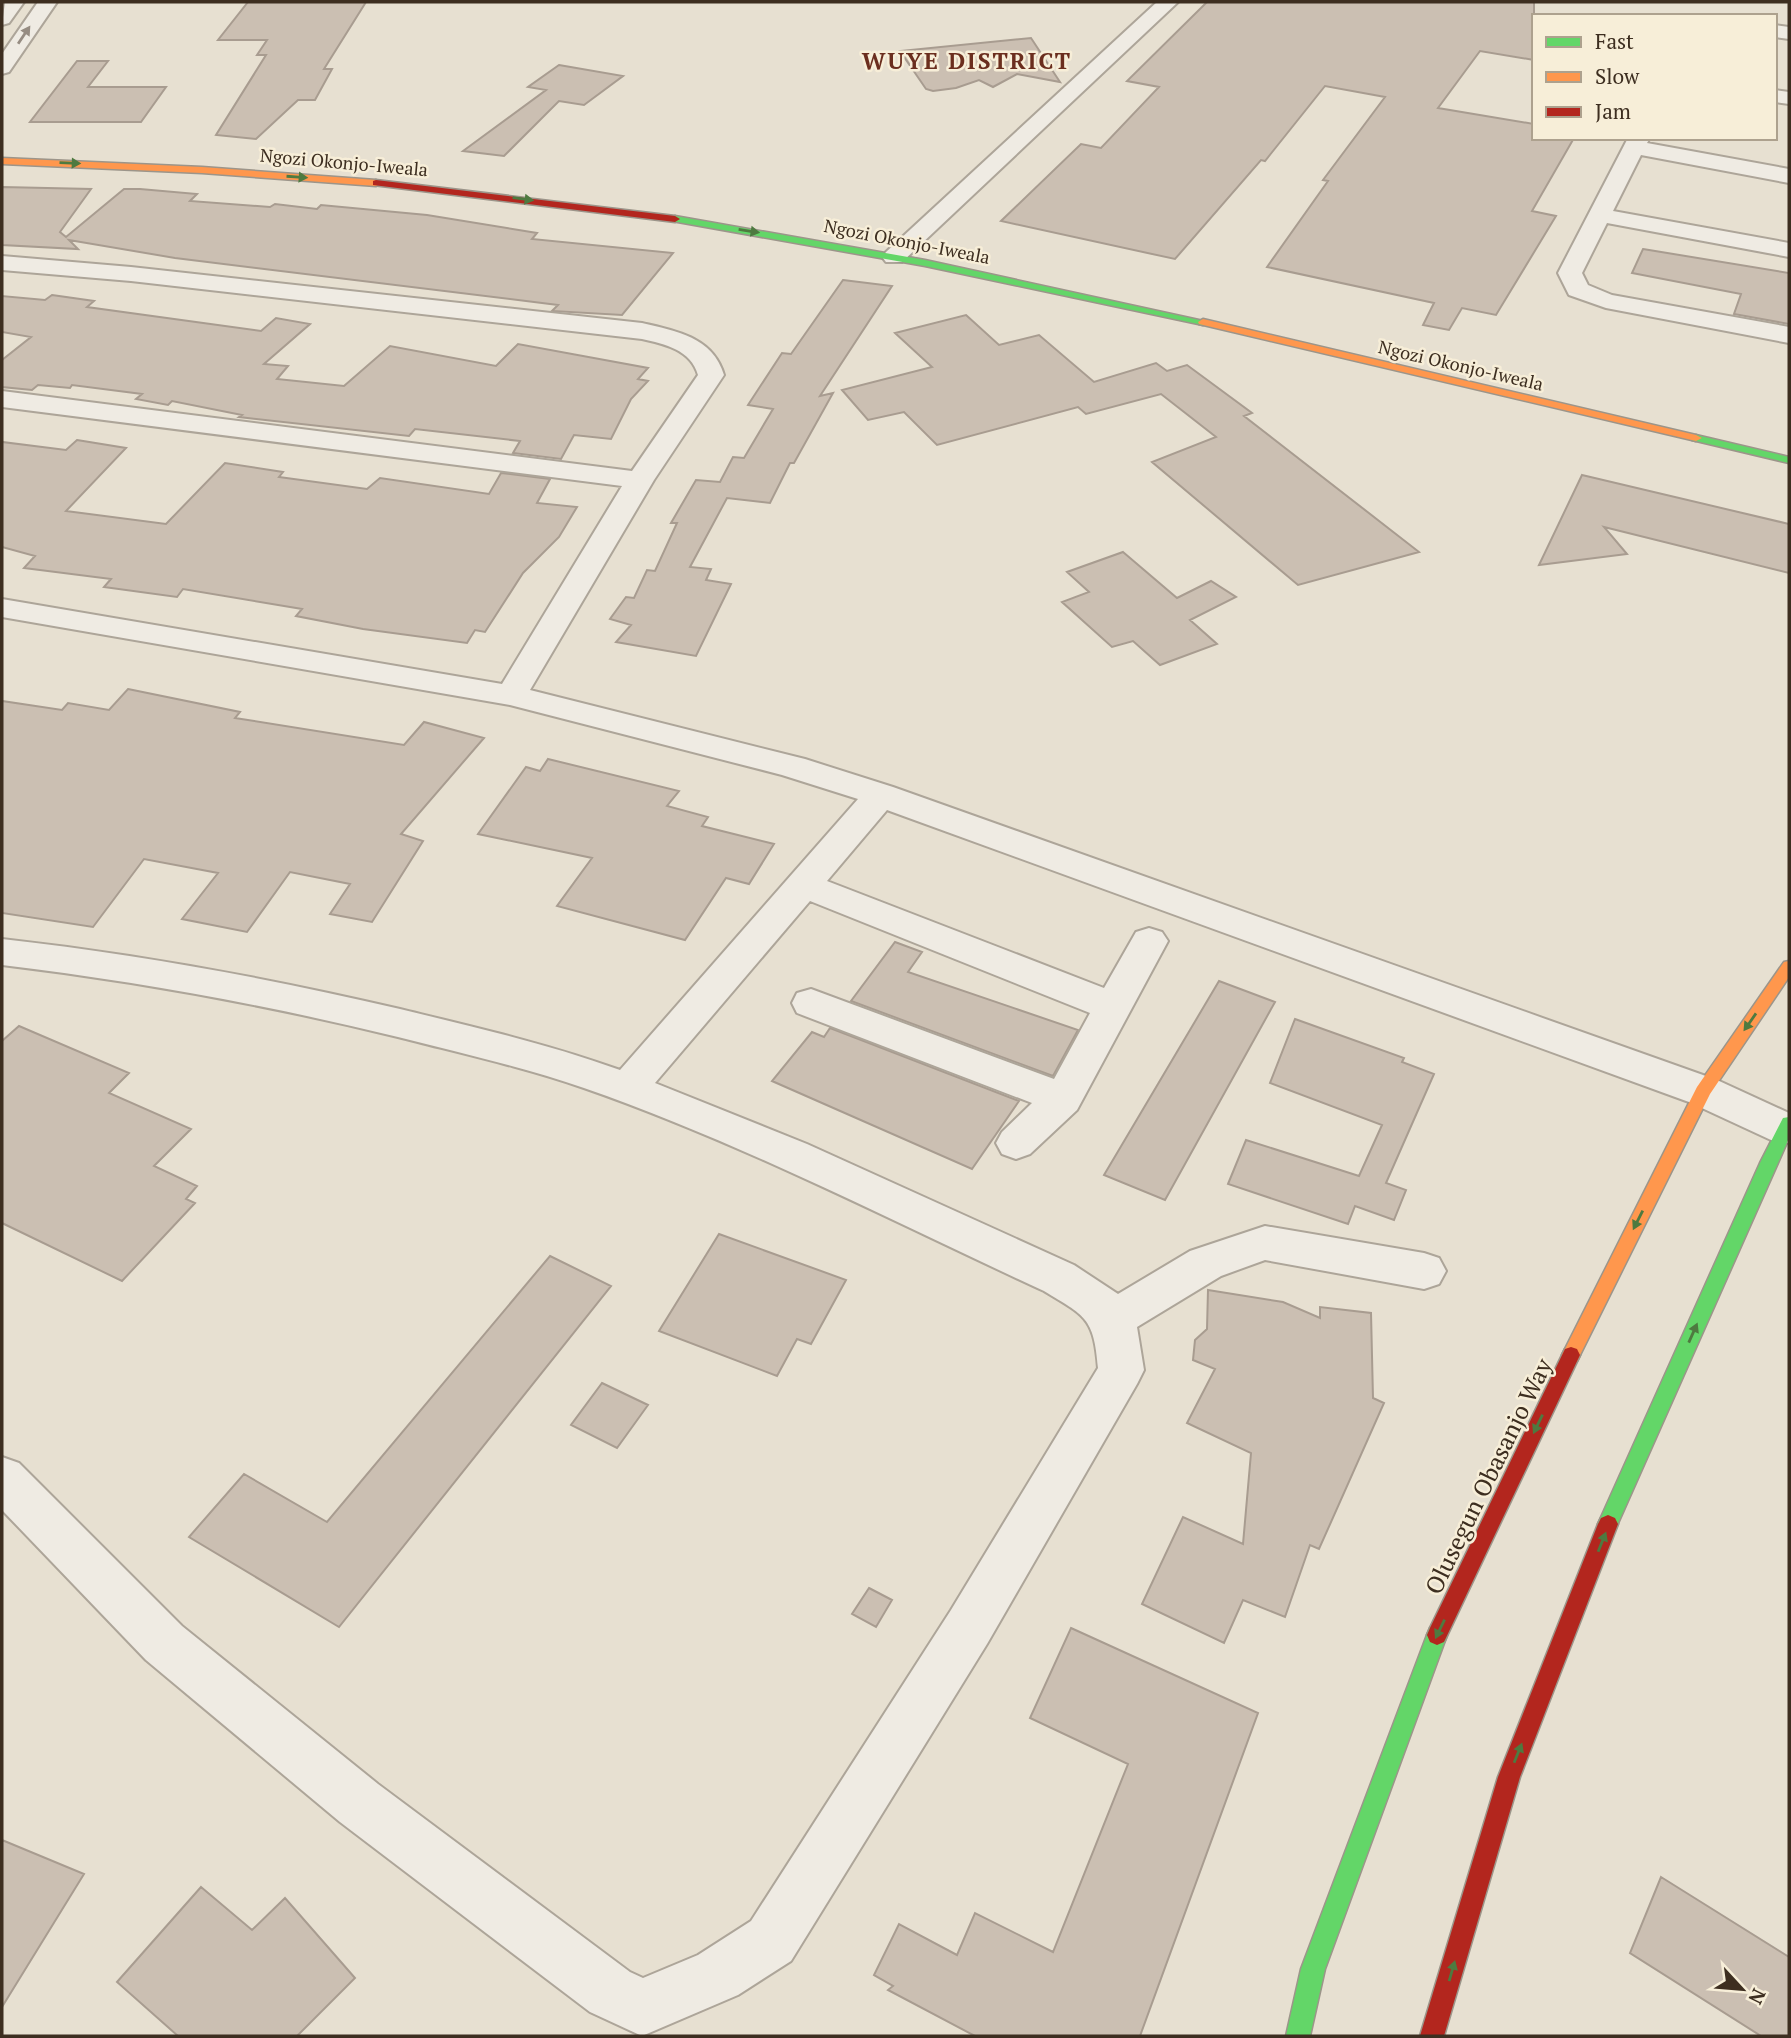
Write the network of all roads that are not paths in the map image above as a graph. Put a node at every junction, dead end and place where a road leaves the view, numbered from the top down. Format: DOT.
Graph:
graph roads {
  1 [pos="14,2"];
  2 [pos="47,2"];
  3 [pos="1168,2"];
  4 [pos="2,19"];
  5 [pos="2,68"];
  6 [pos="1637,143"];
  7 [pos="172,152"];
  8 [pos="2,161"];
  9 [pos="1789,176"];
  10 [pos="698,206"];
  11 [pos="1599,215"];
  12 [pos="896,246"];
  13 [pos="1789,250"];
  14 [pos="2,263"];
  15 [pos="1789,335"];
  16 [pos="1338,336"];
  17 [pos="2,400"];
  18 [pos="1789,460"];
  19 [pos="640,480"];
  20 [pos="2,608"];
  21 [pos="511,695"];
  22 [pos="881,795"];
  23 [pos="803,885"];
  24 [pos="1149,941"];
  25 [pos="2,952"];
  26 [pos="1789,966"];
  27 [pos="811,1003"];
  28 [pos="1113,1007"];
  29 [pos="628,1088"];
  30 [pos="1703,1091"];
  31 [pos="1063,1099"];
  32 [pos="1787,1126"];
  33 [pos="1016,1143"];
  34 [pos="1424,1271"];
  35 [pos="1114,1318"];
  36 [pos="2,1479"];
  37 [pos="642,2022"];
  38 [pos="1298,2036"];
  39 [pos="1432,2036"];
  1 -- 4 [label="street"];
  5 -- 2 [label="street, one-way"];
  3 -- 12 [label="street"];
  6 -- 9 [label="street"];
  6 -- 11 [label="street"];
  7 -- 10 [label="street, Ngozi Okonjo-Iweala"];
  8 -- 12 [label="street, Ngozi Okonjo-Iweala, one-way"];
  11 -- 13 [label="street"];
  11 -- 15 [label="street"];
  12 -- 16 [label="street, Ngozi Okonjo-Iweala"];
  12 -- 18 [label="street, Ngozi Okonjo-Iweala"];
  14 -- 19 [label="street"];
  17 -- 19 [label="street"];
  19 -- 21 [label="street"];
  20 -- 21 [label="street"];
  21 -- 22 [label="street"];
  22 -- 23 [label="street"];
  22 -- 30 [label="street"];
  23 -- 28 [label="street"];
  23 -- 29 [label="street"];
  24 -- 28 [label="street"];
  25 -- 29 [label="street"];
  26 -- 30 [label="street, Olusegun Obasanjo Way, one-way"];
  27 -- 31 [label="street"];
  28 -- 31 [label="street"];
  29 -- 35 [label="street"];
  30 -- 32 [label="street"];
  30 -- 38 [label="street, Olusegun Obasanjo Way, one-way"];
  31 -- 33 [label="street"];
  39 -- 32 [label="street, one-way"];
  34 -- 35 [label="street"];
  35 -- 37 [label="street"];
  36 -- 37 [label="street"];
}
